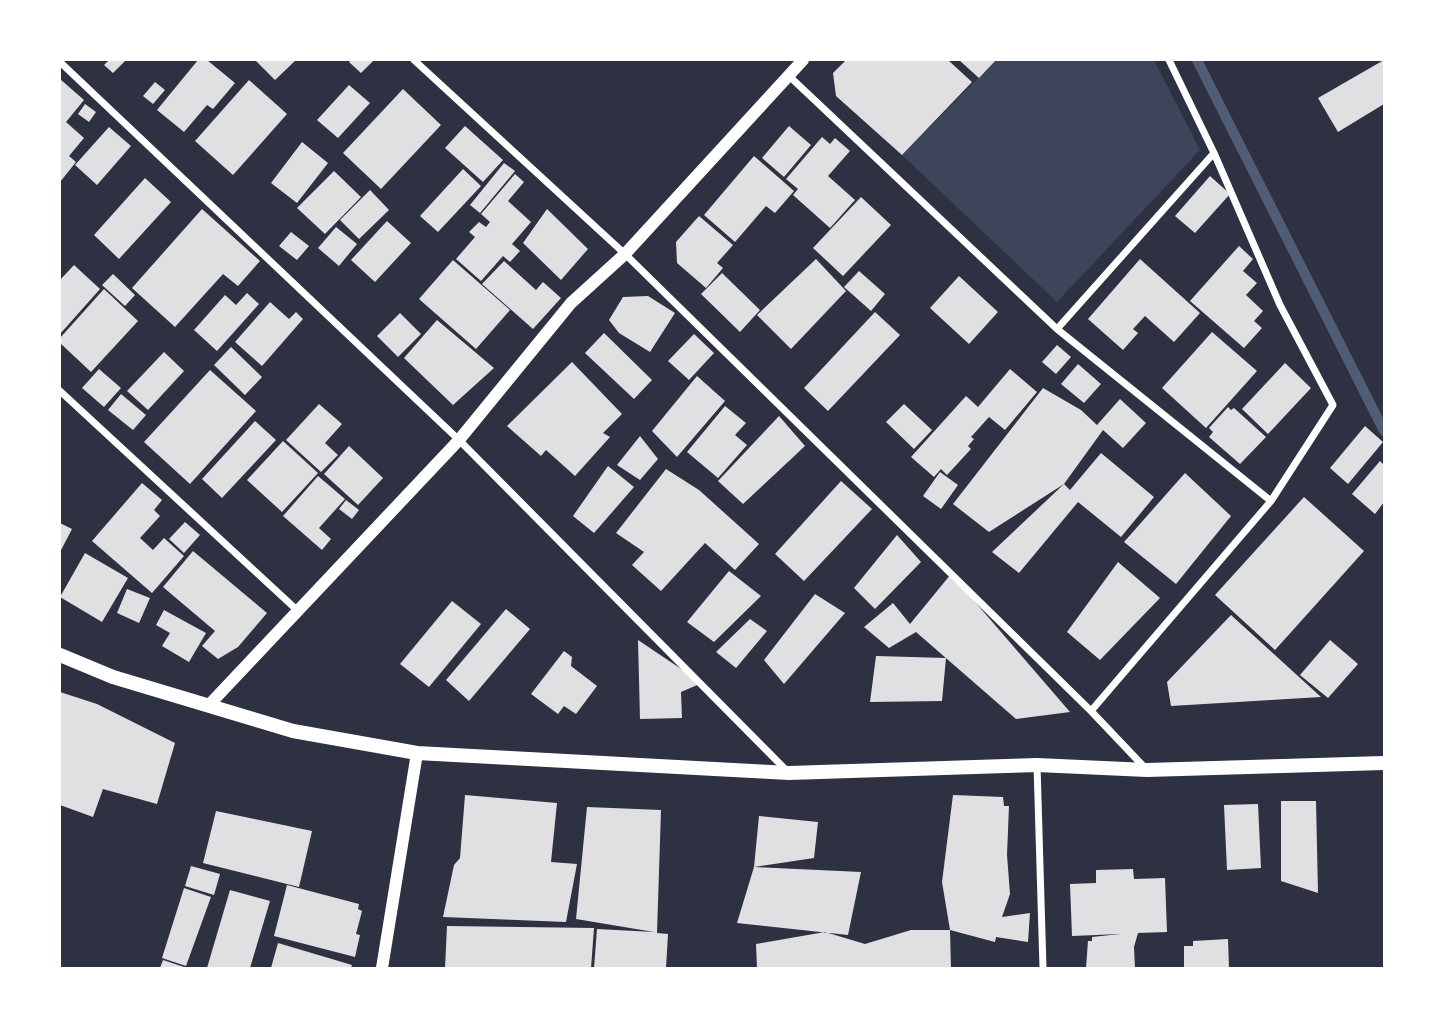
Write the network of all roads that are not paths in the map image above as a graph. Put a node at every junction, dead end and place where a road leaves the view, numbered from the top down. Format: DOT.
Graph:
graph roads {
  1 [pos="414,60"];
  2 [pos="803,60"];
  3 [pos="1169,60"];
  4 [pos="60,62"];
  5 [pos="788,75"];
  6 [pos="1214,153"];
  7 [pos="625,254"];
  8 [pos="1057,329"];
  9 [pos="60,391"];
  10 [pos="459,440"];
  11 [pos="1271,501"];
  12 [pos="298,611"];
  13 [pos="60,655"];
  14 [pos="208,706"];
  15 [pos="1091,711"];
  16 [pos="417,753"];
  17 [pos="1384,763"];
  18 [pos="1037,765"];
  19 [pos="1147,770"];
  20 [pos="789,773"];
  21 [pos="382,968"];
  22 [pos="1043,968"];
  1 -- 7 [label="street"];
  2 -- 5 [label="street"];
  3 -- 6 [label="street"];
  4 -- 10 [label="street"];
  5 -- 7 [label="street"];
  5 -- 8 [label="street"];
  6 -- 8 [label="street"];
  6 -- 11 [label="street"];
  7 -- 10 [label="street"];
  7 -- 15 [label="street"];
  8 -- 11 [label="street"];
  9 -- 12 [label="street"];
  10 -- 12 [label="street"];
  10 -- 20 [label="street"];
  11 -- 15 [label="street"];
  12 -- 14 [label="street"];
  13 -- 14 [label="main road"];
  14 -- 16 [label="main road"];
  15 -- 19 [label="street"];
  16 -- 20 [label="main road"];
  16 -- 21 [label="street"];
  17 -- 19 [label="main road"];
  18 -- 19 [label="main road"];
  18 -- 20 [label="main road"];
  18 -- 22 [label="street"];
}
